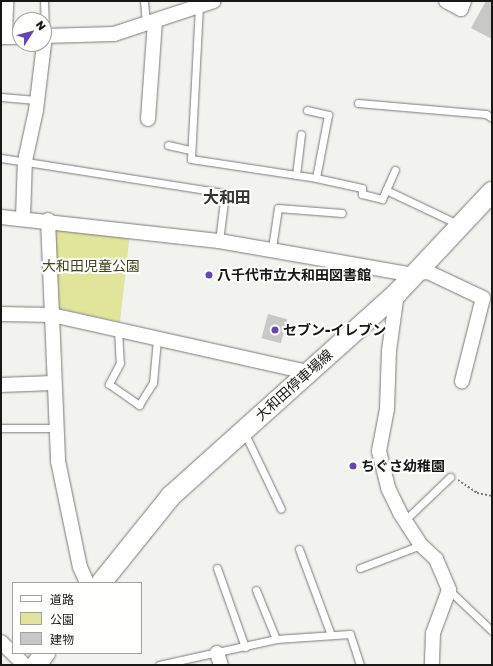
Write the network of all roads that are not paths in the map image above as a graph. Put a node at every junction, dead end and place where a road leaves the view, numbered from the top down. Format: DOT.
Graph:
graph roads {
  1 [pos="6,1"];
  2 [pos="44,1"];
  3 [pos="144,1"];
  4 [pos="214,1"];
  5 [pos="446,1"];
  6 [pos="464,1"];
  7 [pos="199,6"];
  8 [pos="44,12"];
  9 [pos="150,24"];
  10 [pos="52,36"];
  11 [pos="3,37"];
  12 [pos="43,52"];
  13 [pos="1,97"];
  14 [pos="36,100"];
  15 [pos="358,103"];
  16 [pos="308,110"];
  17 [pos="492,118"];
  18 [pos="148,119"];
  19 [pos="301,134"];
  20 [pos="168,145"];
  21 [pos="190,150"];
  22 [pos="1,158"];
  23 [pos="25,161"];
  24 [pos="395,170"];
  25 [pos="296,175"];
  26 [pos="316,178"];
  27 [pos="386,190"];
  28 [pos="492,192"];
  29 [pos="342,213"];
  30 [pos="1,217"];
  31 [pos="23,217"];
  32 [pos="48,220"];
  33 [pos="461,226"];
  34 [pos="218,241"];
  35 [pos="272,248"];
  36 [pos="418,273"];
  37 [pos="397,293"];
  38 [pos="1,314"];
  39 [pos="52,315"];
  40 [pos="118,328"];
  41 [pos="157,339"];
  42 [pos="308,372"];
  43 [pos="462,381"];
  44 [pos="54,383"];
  45 [pos="1,384"];
  46 [pos="1,428"];
  47 [pos="55,428"];
  48 [pos="244,430"];
  49 [pos="450,477"];
  50 [pos="281,509"];
  51 [pos="404,521"];
  52 [pos="421,545"];
  53 [pos="300,549"];
  54 [pos="217,568"];
  55 [pos="360,568"];
  56 [pos="87,582"];
  57 [pos="102,582"];
  58 [pos="256,590"];
  59 [pos="449,590"];
  60 [pos="492,631"];
  61 [pos="331,635"];
  62 [pos="276,639"];
  63 [pos="1,642"];
  64 [pos="245,646"];
  65 [pos="12,653"];
  66 [pos="13,654"];
  67 [pos="44,654"];
  68 [pos="219,659"];
  69 [pos="24,665"];
  70 [pos="36,665"];
  71 [pos="159,665"];
  72 [pos="360,665"];
  73 [pos="432,665"];
  1 -- 11 [label="street"];
  2 -- 8 [label="lane"];
  3 -- 9 [label="lane"];
  4 -- 7 [label="street"];
  5 -- 6 [label="street"];
  7 -- 9 [label="street"];
  7 -- 21 [label="lane"];
  9 -- 10 [label="street"];
  9 -- 18 [label="street"];
  12 -- 14 [label="street"];
  13 -- 14 [label="lane"];
  14 -- 23 [label="street"];
  15 -- 17 [label="lane"];
  16 -- 26 [label="lane"];
  19 -- 25 [label="lane"];
  20 -- 21 [label="lane"];
  21 -- 25 [label="lane"];
  22 -- 23 [label="lane"];
  23 -- 31 [label="street"];
  23 -- 34 [label="lane"];
  24 -- 27 [label="lane"];
  25 -- 26 [label="lane"];
  26 -- 27 [label="lane"];
  27 -- 33 [label="lane"];
  28 -- 33 [label="main road, 大和田停車場線"];
  29 -- 35 [label="lane"];
  30 -- 31 [label="street"];
  31 -- 32 [label="street"];
  32 -- 34 [label="street"];
  32 -- 39 [label="street"];
  33 -- 36 [label="main road, 大和田停車場線"];
  34 -- 35 [label="street"];
  35 -- 36 [label="street"];
  36 -- 37 [label="main road, 大和田停車場線"];
  36 -- 43 [label="street"];
  37 -- 42 [label="main road, 大和田停車場線"];
  37 -- 51 [label="street"];
  38 -- 39 [label="street"];
  39 -- 40 [label="street"];
  39 -- 44 [label="street"];
  40 -- 41 [label="street"];
  40 -- 41 [label="lane"];
  41 -- 42 [label="street"];
  42 -- 48 [label="main road, 大和田停車場線"];
  44 -- 45 [label="street"];
  44 -- 47 [label="street"];
  46 -- 47 [label="lane"];
  47 -- 56 [label="street"];
  48 -- 50 [label="lane"];
  48 -- 57 [label="main road, 大和田停車場線"];
  49 -- 51 [label="lane"];
  51 -- 52 [label="street"];
  52 -- 55 [label="lane"];
  52 -- 59 [label="street"];
  53 -- 61 [label="lane"];
  54 -- 64 [label="lane"];
  58 -- 62 [label="lane"];
  59 -- 60 [label="lane"];
  59 -- 73 [label="street"];
  61 -- 62 [label="lane"];
  61 -- 72 [label="lane"];
  62 -- 64 [label="lane"];
  63 -- 65 [label="street"];
  64 -- 68 [label="lane"];
  66 -- 69 [label="street"];
  67 -- 70 [label="main road"];
  68 -- 71 [label="lane"];
}
